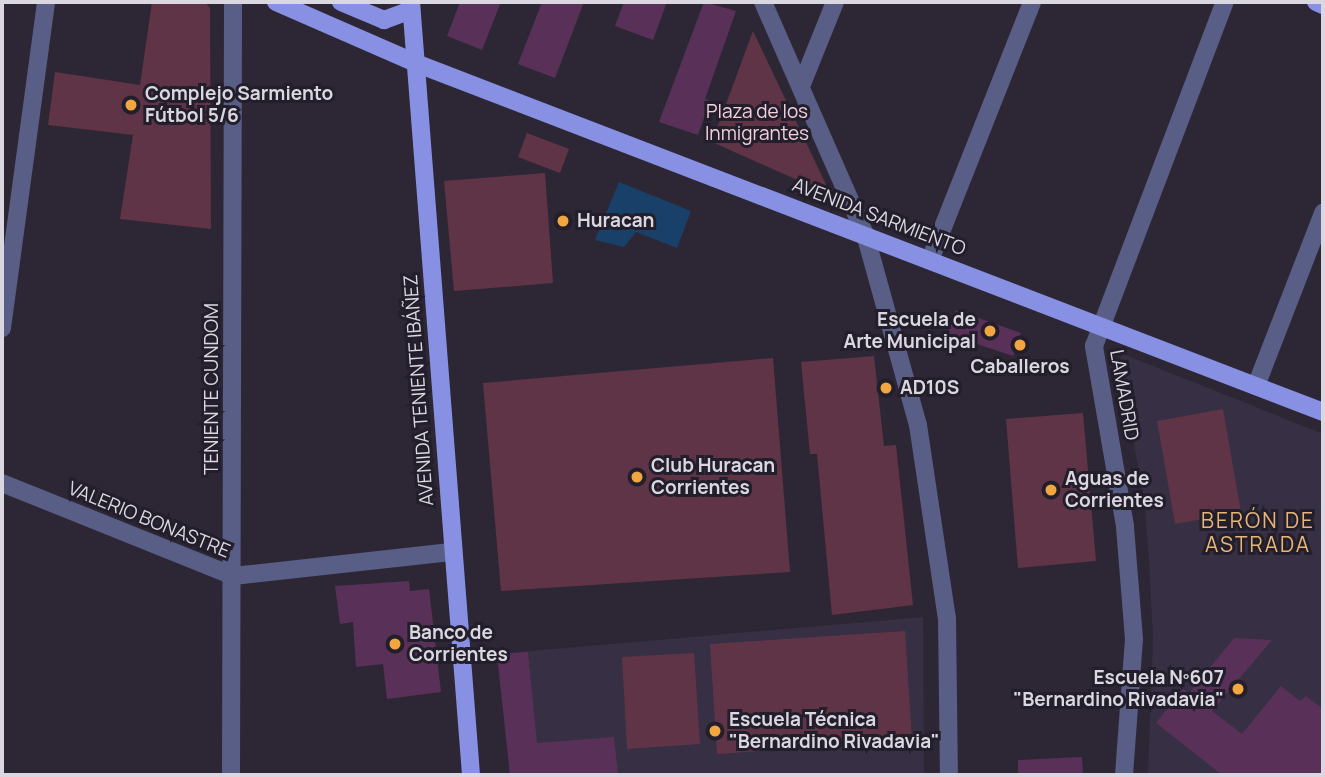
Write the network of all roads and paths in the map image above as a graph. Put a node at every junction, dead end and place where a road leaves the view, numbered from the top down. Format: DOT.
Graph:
graph roads {
  1 [pos="46,2"];
  2 [pos="233,2"];
  3 [pos="276,2"];
  4 [pos="341,2"];
  5 [pos="763,2"];
  6 [pos="835,2"];
  7 [pos="1032,2"];
  8 [pos="1225,2"];
  9 [pos="1316,2"];
  10 [pos="1323,5"];
  11 [pos="411,6"];
  12 [pos="418,64"];
  13 [pos="802,84"];
  14 [pos="1323,213"];
  15 [pos="864,234"];
  16 [pos="930,260"];
  17 [pos="1099,324"];
  18 [pos="2,328"];
  19 [pos="1256,386"];
  20 [pos="1323,412"];
  21 [pos="2,483"];
  22 [pos="451,552"];
  23 [pos="233,576"];
  24 [pos="231,775"];
  25 [pos="471,775"];
  26 [pos="949,775"];
  27 [pos="1124,775"];
  1 -- 18 [label="street"];
  2 -- 23 [label="street, TENIENTE CUNDOM"];
  3 -- 12 [label="main road, AVENIDA SARMIENTO"];
  4 -- 11 [label="main road"];
  5 -- 13 [label="street"];
  6 -- 13 [label="street"];
  7 -- 16 [label="street"];
  8 -- 17 [label="street, LAMADRID"];
  9 -- 10 [label="main road"];
  11 -- 12 [label="main road, AVENIDA TENIENTE IBÁÑEZ"];
  12 -- 15 [label="main road, AVENIDA SARMIENTO"];
  12 -- 22 [label="main road, AVENIDA TENIENTE IBÁÑEZ"];
  13 -- 15 [label="street"];
  14 -- 19 [label="street"];
  15 -- 16 [label="main road, AVENIDA SARMIENTO"];
  15 -- 26 [label="street"];
  16 -- 17 [label="main road, AVENIDA SARMIENTO"];
  17 -- 19 [label="main road, AVENIDA SARMIENTO"];
  17 -- 27 [label="street, LAMADRID"];
  19 -- 20 [label="main road, AVENIDA SARMIENTO"];
  21 -- 23 [label="street, VALERIO BONASTRE"];
  22 -- 23 [label="street, VALERIO BONASTRE"];
  22 -- 25 [label="main road, AVENIDA TENIENTE IBÁÑEZ"];
  23 -- 24 [label="street, TENIENTE CUNDOM"];
}
